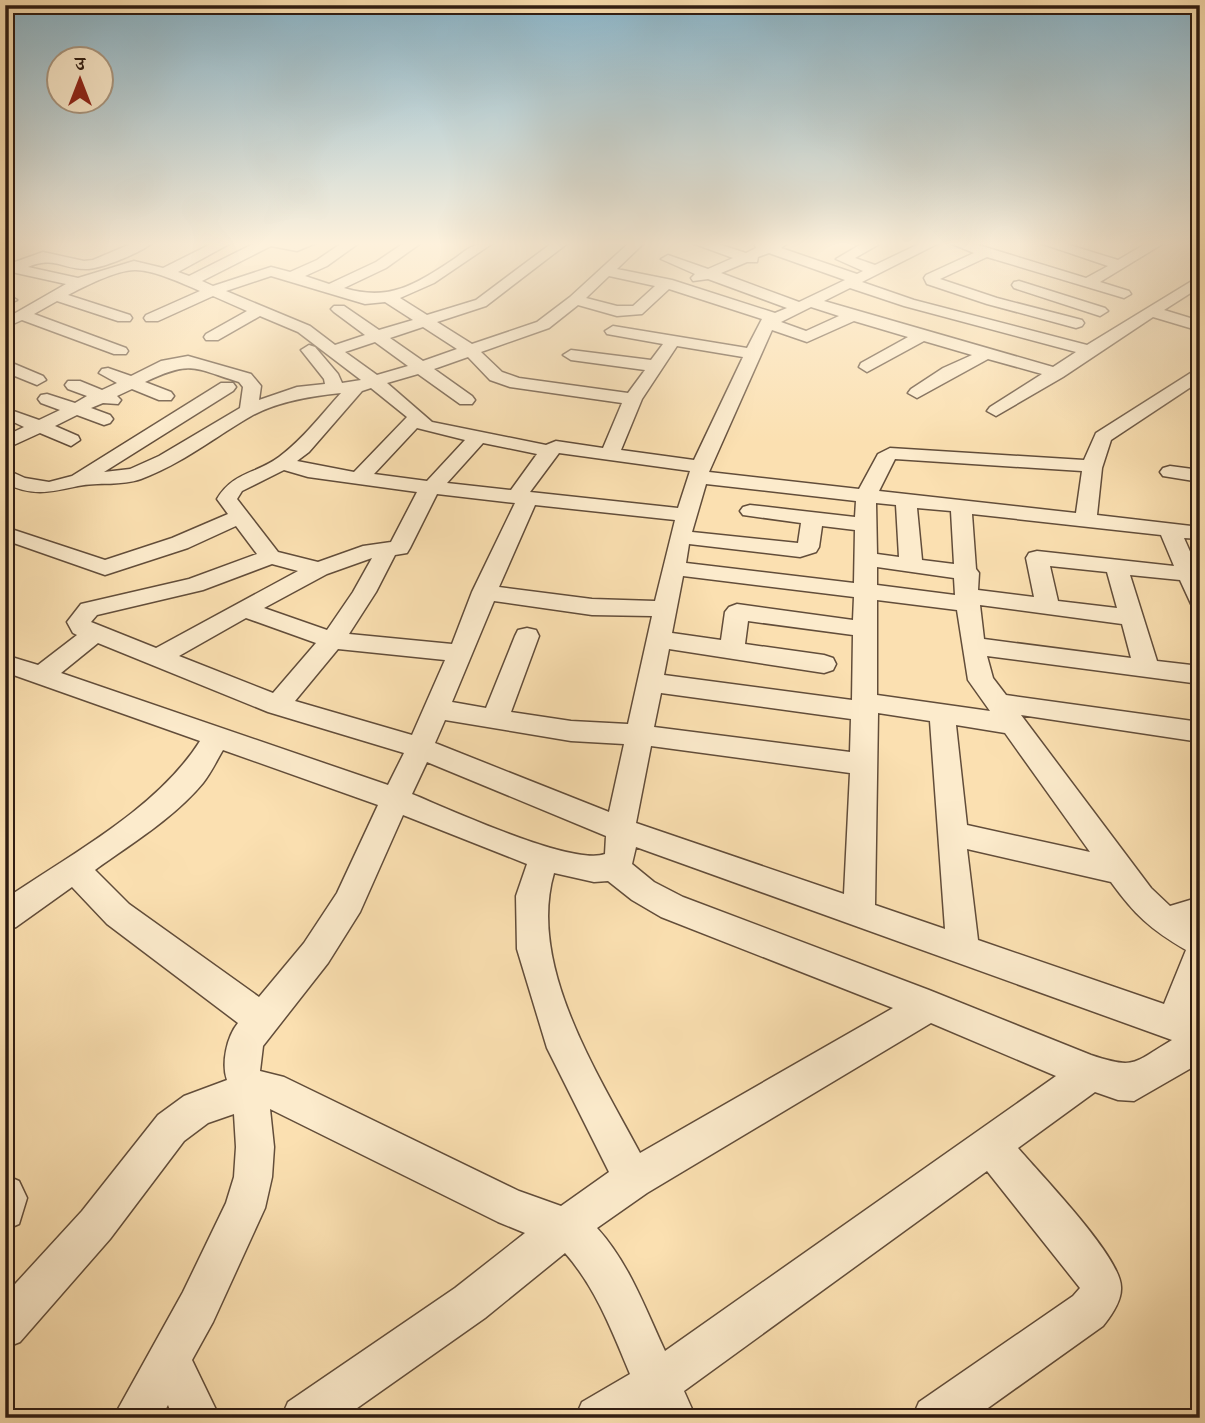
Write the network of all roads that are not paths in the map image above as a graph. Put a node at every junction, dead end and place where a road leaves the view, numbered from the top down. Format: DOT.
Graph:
graph roads {
  1 [pos="24,309"];
  2 [pos="32,309"];
  3 [pos="97,309"];
  4 [pos="171,309"];
  5 [pos="339,309"];
  6 [pos="408,309"];
  7 [pos="484,309"];
  8 [pos="563,309"];
  9 [pos="611,309"];
  10 [pos="640,309"];
  11 [pos="777,309"];
  12 [pos="783,309"];
  13 [pos="792,309"];
  14 [pos="935,309"];
  15 [pos="1026,309"];
  16 [pos="1042,309"];
  17 [pos="260,310"];
  18 [pos="1151,311"];
  19 [pos="788,312"];
  20 [pos="1038,312"];
  21 [pos="26,313"];
  22 [pos="479,316"];
  23 [pos="852,316"];
  24 [pos="124,318"];
  25 [pos="152,318"];
  26 [pos="427,321"];
  27 [pos="5,322"];
  28 [pos="1076,323"];
  29 [pos="1200,326"];
  30 [pos="829,327"];
  31 [pos="100,328"];
  32 [pos="613,331"];
  33 [pos="378,335"];
  34 [pos="922,336"];
  35 [pos="212,337"];
  36 [pos="513,337"];
  37 [pos="673,341"];
  38 [pos="309,350"];
  39 [pos="335,350"];
  40 [pos="120,351"];
  41 [pos="471,351"];
  42 [pos="1091,351"];
  43 [pos="753,354"];
  44 [pos="986,354"];
  45 [pos="571,355"];
  46 [pos="5,365"];
  47 [pos="656,366"];
  48 [pos="867,367"];
  49 [pos="423,368"];
  50 [pos="1200,372"];
  51 [pos="108,373"];
  52 [pos="1057,373"];
  53 [pos="37,380"];
  54 [pos="131,383"];
  55 [pos="366,384"];
  56 [pos="74,385"];
  57 [pos="228,387"];
  58 [pos="334,387"];
  59 [pos="1191,388"];
  60 [pos="917,393"];
  61 [pos="103,396"];
  62 [pos="165,396"];
  63 [pos="47,399"];
  64 [pos="634,399"];
  65 [pos="466,400"];
  66 [pos="120,403"];
  67 [pos="74,410"];
  68 [pos="249,410"];
  69 [pos="996,411"];
  70 [pos="8,413"];
  71 [pos="417,418"];
  72 [pos="104,419"];
  73 [pos="39,427"];
  74 [pos="477,438"];
  75 [pos="71,440"];
  76 [pos="5,443"];
  77 [pos="549,451"];
  78 [pos="611,453"];
  79 [pos="283,463"];
  80 [pos="1092,466"];
  81 [pos="700,472"];
  82 [pos="1170,472"];
  83 [pos="5,475"];
  84 [pos="1200,476"];
  85 [pos="359,478"];
  86 [pos="78,480"];
  87 [pos="752,483"];
  88 [pos="432,487"];
  89 [pos="866,496"];
  90 [pos="522,498"];
  91 [pos="906,500"];
  92 [pos="961,506"];
  93 [pos="750,512"];
  94 [pos="1028,514"];
  95 [pos="239,517"];
  96 [pos="813,519"];
  97 [pos="1086,521"];
  98 [pos="866,525"];
  99 [pos="683,526"];
  100 [pos="1170,530"];
  101 [pos="5,533"];
  102 [pos="1200,534"];
  103 [pos="747,544"];
  104 [pos="387,549"];
  105 [pos="270,557"];
  106 [pos="1037,558"];
  107 [pos="866,559"];
  108 [pos="911,565"];
  109 [pos="1116,565"];
  110 [pos="674,568"];
  111 [pos="319,569"];
  112 [pos="1188,574"];
  113 [pos="744,576"];
  114 [pos="866,591"];
  115 [pos="968,591"];
  116 [pos="484,592"];
  117 [pos="1200,601"];
  118 [pos="1048,608"];
  119 [pos="244,609"];
  120 [pos="665,609"];
  121 [pos="737,612"];
  122 [pos="1131,618"];
  123 [pos="865,629"];
  124 [pos="95,633"];
  125 [pos="527,636"];
  126 [pos="659,639"];
  127 [pos="334,640"];
  128 [pos="974,646"];
  129 [pos="732,651"];
  130 [pos="460,653"];
  131 [pos="157,658"];
  132 [pos="5,663"];
  133 [pos="824,664"];
  134 [pos="1147,668"];
  135 [pos="1200,675"];
  136 [pos="40,677"];
  137 [pos="649,682"];
  138 [pos="276,705"];
  139 [pos="864,706"];
  140 [pos="435,709"];
  141 [pos="942,713"];
  142 [pos="1006,713"];
  143 [pos="495,718"];
  144 [pos="1200,733"];
  145 [pos="639,735"];
  146 [pos="216,739"];
  147 [pos="421,748"];
  148 [pos="864,764"];
  149 [pos="395,799"];
  150 [pos="620,829"];
  151 [pos="954,840"];
  152 [pos="544,857"];
  153 [pos="612,867"];
  154 [pos="74,869"];
  155 [pos="1124,872"];
  156 [pos="859,911"];
  157 [pos="1200,911"];
  158 [pos="5,917"];
  159 [pos="1164,921"];
  160 [pos="1200,942"];
  161 [pos="963,948"];
  162 [pos="1200,954"];
  163 [pos="929,1006"];
  164 [pos="262,1020"];
  165 [pos="1186,1028"];
  166 [pos="1200,1043"];
  167 [pos="1091,1073"];
  168 [pos="250,1090"];
  169 [pos="990,1145"];
  170 [pos="633,1179"];
  171 [pos="5,1195"];
  172 [pos="5,1210"];
  173 [pos="565,1227"];
  174 [pos="5,1327"];
  175 [pos="169,1360"];
  176 [pos="665,1400"];
  177 [pos="136,1418"];
  178 [pos="197,1418"];
  179 [pos="304,1418"];
  180 [pos="598,1418"];
  181 [pos="935,1418"];
  1 -- 21 [label="street"];
  2 -- 21 [label="street"];
  3 -- 24 [label="street"];
  4 -- 25 [label="street"];
  5 -- 33 [label="street"];
  6 -- 26 [label="street"];
  7 -- 22 [label="street"];
  8 -- 36 [label="street"];
  9 -- 10 [label="street"];
  11 -- 19 [label="street"];
  12 -- 19 [label="street"];
  13 -- 19 [label="street"];
  14 -- 42 [label="street"];
  15 -- 20 [label="street"];
  16 -- 20 [label="street"];
  17 -- 35 [label="street"];
  17 -- 39 [label="street"];
  18 -- 29 [label="street"];
  18 -- 42 [label="street"];
  19 -- 23 [label="street"];
  19 -- 30 [label="street"];
  19 -- 30 [label="street"];
  19 -- 43 [label="street"];
  20 -- 28 [label="street"];
  21 -- 27 [label="street"];
  21 -- 31 [label="street"];
  21 -- 40 [label="street"];
  22 -- 26 [label="street"];
  22 -- 36 [label="street"];
  23 -- 30 [label="street"];
  23 -- 34 [label="street"];
  26 -- 33 [label="street"];
  26 -- 41 [label="street"];
  32 -- 37 [label="street"];
  33 -- 39 [label="street"];
  33 -- 49 [label="street"];
  34 -- 44 [label="street"];
  34 -- 48 [label="street"];
  36 -- 41 [label="street"];
  37 -- 43 [label="street"];
  37 -- 47 [label="street"];
  38 -- 58 [label="street"];
  39 -- 55 [label="street"];
  41 -- 49 [label="street"];
  41 -- 64 [label="street"];
  42 -- 52 [label="street"];
  43 -- 81 [label="street"];
  44 -- 52 [label="street"];
  44 -- 60 [label="street"];
  45 -- 47 [label="street"];
  46 -- 53 [label="street"];
  47 -- 64 [label="street"];
  49 -- 55 [label="street"];
  49 -- 65 [label="street"];
  50 -- 59 [label="street"];
  51 -- 54 [label="street"];
  52 -- 69 [label="street"];
  54 -- 61 [label="street"];
  54 -- 62 [label="street"];
  54 -- 68 [label="street"];
  55 -- 58 [label="street"];
  55 -- 71 [label="street"];
  55 -- 79 [label="street"];
  56 -- 61 [label="street"];
  57 -- 86 [label="street"];
  58 -- 68 [label="street"];
  59 -- 80 [label="street"];
  61 -- 66 [label="street"];
  61 -- 67 [label="street"];
  63 -- 67 [label="street"];
  64 -- 78 [label="street"];
  67 -- 72 [label="street"];
  67 -- 73 [label="street"];
  68 -- 86 [label="street"];
  70 -- 73 [label="street"];
  71 -- 74 [label="street"];
  71 -- 85 [label="street"];
  73 -- 75 [label="street"];
  73 -- 76 [label="street"];
  74 -- 77 [label="street"];
  74 -- 88 [label="street"];
  77 -- 78 [label="street"];
  77 -- 90 [label="street"];
  78 -- 81 [label="street"];
  79 -- 85 [label="street"];
  79 -- 95 [label="street"];
  80 -- 89 [label="street"];
  80 -- 97 [label="street"];
  81 -- 87 [label="street"];
  81 -- 99 [label="street"];
  82 -- 84 [label="street"];
  83 -- 86 [label="street"];
  85 -- 88 [label="street"];
  87 -- 89 [label="street"];
  87 -- 93 [label="street"];
  88 -- 90 [label="street"];
  88 -- 104 [label="street"];
  89 -- 91 [label="street"];
  89 -- 98 [label="street"];
  90 -- 99 [label="street"];
  90 -- 116 [label="street"];
  91 -- 92 [label="street"];
  91 -- 108 [label="street"];
  92 -- 94 [label="street"];
  92 -- 115 [label="street"];
  93 -- 96 [label="street"];
  93 -- 103 [label="street"];
  94 -- 97 [label="street"];
  94 -- 106 [label="street"];
  95 -- 101 [label="street"];
  95 -- 105 [label="street"];
  96 -- 98 [label="street"];
  96 -- 103 [label="street"];
  97 -- 100 [label="street"];
  98 -- 107 [label="street"];
  99 -- 103 [label="street"];
  99 -- 110 [label="street"];
  100 -- 102 [label="street"];
  100 -- 112 [label="street"];
  104 -- 111 [label="street"];
  104 -- 127 [label="street"];
  105 -- 111 [label="street"];
  105 -- 124 [label="street"];
  106 -- 109 [label="street"];
  106 -- 118 [label="street"];
  107 -- 108 [label="street"];
  107 -- 114 [label="street"];
  108 -- 115 [label="street"];
  109 -- 112 [label="street"];
  109 -- 122 [label="street"];
  110 -- 113 [label="street"];
  110 -- 120 [label="street"];
  111 -- 119 [label="street"];
  112 -- 117 [label="street"];
  113 -- 114 [label="street"];
  113 -- 121 [label="street"];
  114 -- 115 [label="street"];
  114 -- 123 [label="street"];
  115 -- 118 [label="street"];
  115 -- 128 [label="street"];
  116 -- 120 [label="street"];
  116 -- 130 [label="street"];
  118 -- 122 [label="street"];
  119 -- 127 [label="street"];
  119 -- 131 [label="street"];
  120 -- 126 [label="street"];
  121 -- 123 [label="street"];
  121 -- 129 [label="street"];
  122 -- 134 [label="street"];
  123 -- 139 [label="street"];
  124 -- 131 [label="street"];
  124 -- 136 [label="street"];
  125 -- 143 [label="street"];
  126 -- 129 [label="street"];
  126 -- 137 [label="street"];
  127 -- 130 [label="street"];
  127 -- 138 [label="street"];
  128 -- 134 [label="street"];
  128 -- 142 [label="street"];
  129 -- 133 [label="street"];
  130 -- 140 [label="street"];
  131 -- 138 [label="street"];
  132 -- 136 [label="street"];
  134 -- 135 [label="street"];
  136 -- 146 [label="street"];
  137 -- 139 [label="street"];
  137 -- 145 [label="street"];
  138 -- 147 [label="street"];
  139 -- 141 [label="street"];
  139 -- 148 [label="street"];
  140 -- 143 [label="street"];
  140 -- 147 [label="street"];
  141 -- 142 [label="street"];
  141 -- 151 [label="street"];
  142 -- 144 [label="street"];
  142 -- 155 [label="street"];
  143 -- 145 [label="street"];
  145 -- 148 [label="street"];
  145 -- 150 [label="street"];
  146 -- 149 [label="street"];
  146 -- 154 [label="street"];
  147 -- 149 [label="street"];
  147 -- 150 [label="street"];
  148 -- 156 [label="street"];
  149 -- 152 [label="street"];
  149 -- 164 [label="street"];
  150 -- 153 [label="street"];
  150 -- 156 [label="street"];
  151 -- 155 [label="street"];
  151 -- 161 [label="street"];
  152 -- 153 [label="street"];
  152 -- 170 [label="street"];
  153 -- 163 [label="street"];
  154 -- 158 [label="street"];
  154 -- 164 [label="street"];
  155 -- 159 [label="street"];
  156 -- 161 [label="street"];
  157 -- 159 [label="street"];
  159 -- 160 [label="street"];
  161 -- 165 [label="street"];
  162 -- 165 [label="street"];
  163 -- 167 [label="street"];
  163 -- 170 [label="street"];
  164 -- 168 [label="street"];
  166 -- 167 [label="street"];
  167 -- 169 [label="street"];
  168 -- 173 [label="street"];
  168 -- 174 [label="street"];
  168 -- 175 [label="street"];
  169 -- 176 [label="street"];
  169 -- 181 [label="street"];
  170 -- 173 [label="street"];
  171 -- 172 [label="street"];
  173 -- 176 [label="street"];
  173 -- 179 [label="street"];
  175 -- 177 [label="street"];
  175 -- 178 [label="street"];
  176 -- 180 [label="street"];
}
